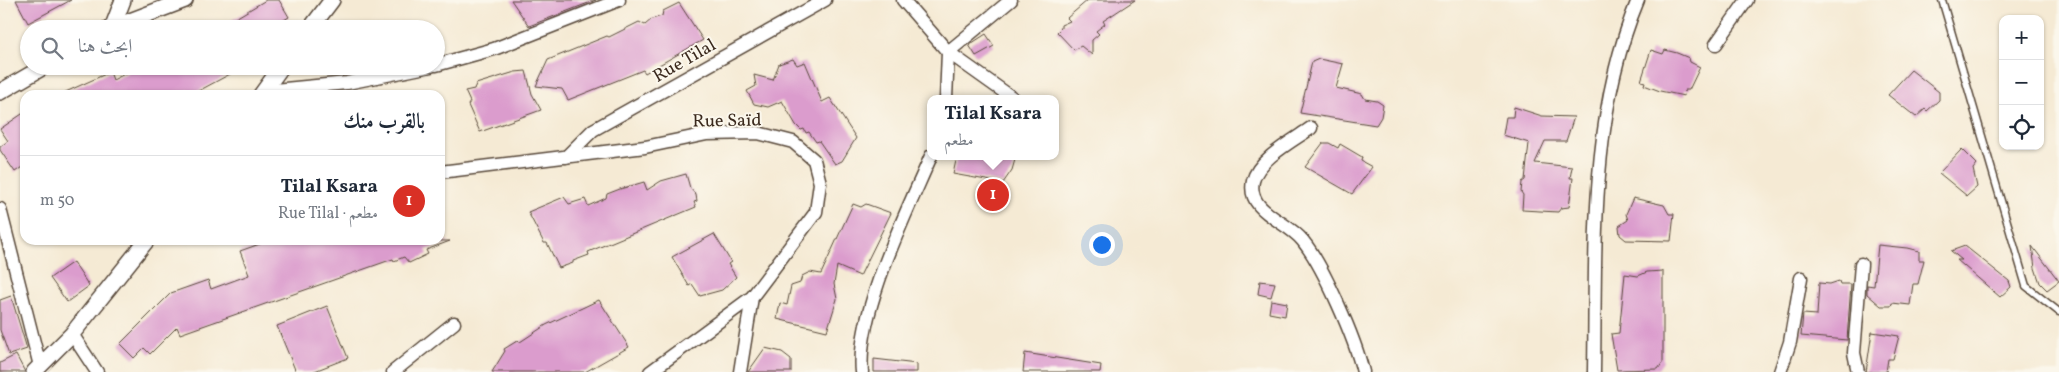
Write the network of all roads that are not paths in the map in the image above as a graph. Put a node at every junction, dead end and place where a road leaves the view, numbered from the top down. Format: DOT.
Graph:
graph roads {
  1 [pos="122,0"];
  2 [pos="185,0"];
  3 [pos="332,0"];
  4 [pos="619,0"];
  5 [pos="825,0"];
  6 [pos="903,0"];
  7 [pos="1011,0"];
  8 [pos="1638,0"];
  9 [pos="1747,0"];
  10 [pos="1942,0"];
  11 [pos="114,20"];
  12 [pos="132,20"];
  13 [pos="317,20"];
  14 [pos="1716,44"];
  15 [pos="948,52"];
  16 [pos="445,62"];
  17 [pos="29,75"];
  18 [pos="276,75"];
  19 [pos="386,75"];
  20 [pos="265,90"];
  21 [pos="288,90"];
  22 [pos="0,92"];
  23 [pos="946,95"];
  24 [pos="1008,95"];
  25 [pos="1311,128"];
  26 [pos="566,157"];
  27 [pos="929,160"];
  28 [pos="445,171"];
  29 [pos="0,208"];
  30 [pos="144,245"];
  31 [pos="1861,264"];
  32 [pos="1801,278"];
  33 [pos="752,297"];
  34 [pos="2059,312"];
  35 [pos="454,323"];
  36 [pos="72,334"];
  37 [pos="37,369"];
  38 [pos="97,372"];
  39 [pos="393,372"];
  40 [pos="650,372"];
  41 [pos="740,372"];
  42 [pos="862,372"];
  43 [pos="1363,372"];
  44 [pos="1594,372"];
  45 [pos="1780,372"];
  46 [pos="1858,372"];
  1 -- 11 [label="street"];
  2 -- 12 [label="street"];
  3 -- 13 [label="street"];
  4 -- 16 [label="street"];
  5 -- 26 [label="street, Rue Tilal"];
  6 -- 15 [label="street"];
  7 -- 15 [label="street"];
  8 -- 44 [label="street"];
  9 -- 14 [label="street"];
  10 -- 34 [label="lane"];
  15 -- 23 [label="street"];
  15 -- 24 [label="street"];
  17 -- 22 [label="street"];
  18 -- 20 [label="street"];
  19 -- 21 [label="street"];
  25 -- 43 [label="street"];
  26 -- 28 [label="street, Rue Saïd"];
  26 -- 33 [label="street, Rue Saïd"];
  27 -- 42 [label="street"];
  29 -- 37 [label="street"];
  30 -- 36 [label="street"];
  31 -- 46 [label="street"];
  32 -- 45 [label="street"];
  33 -- 40 [label="street, Rue Saïd"];
  33 -- 41 [label="street"];
  35 -- 39 [label="street"];
  36 -- 37 [label="street"];
  36 -- 38 [label="street"];
}
